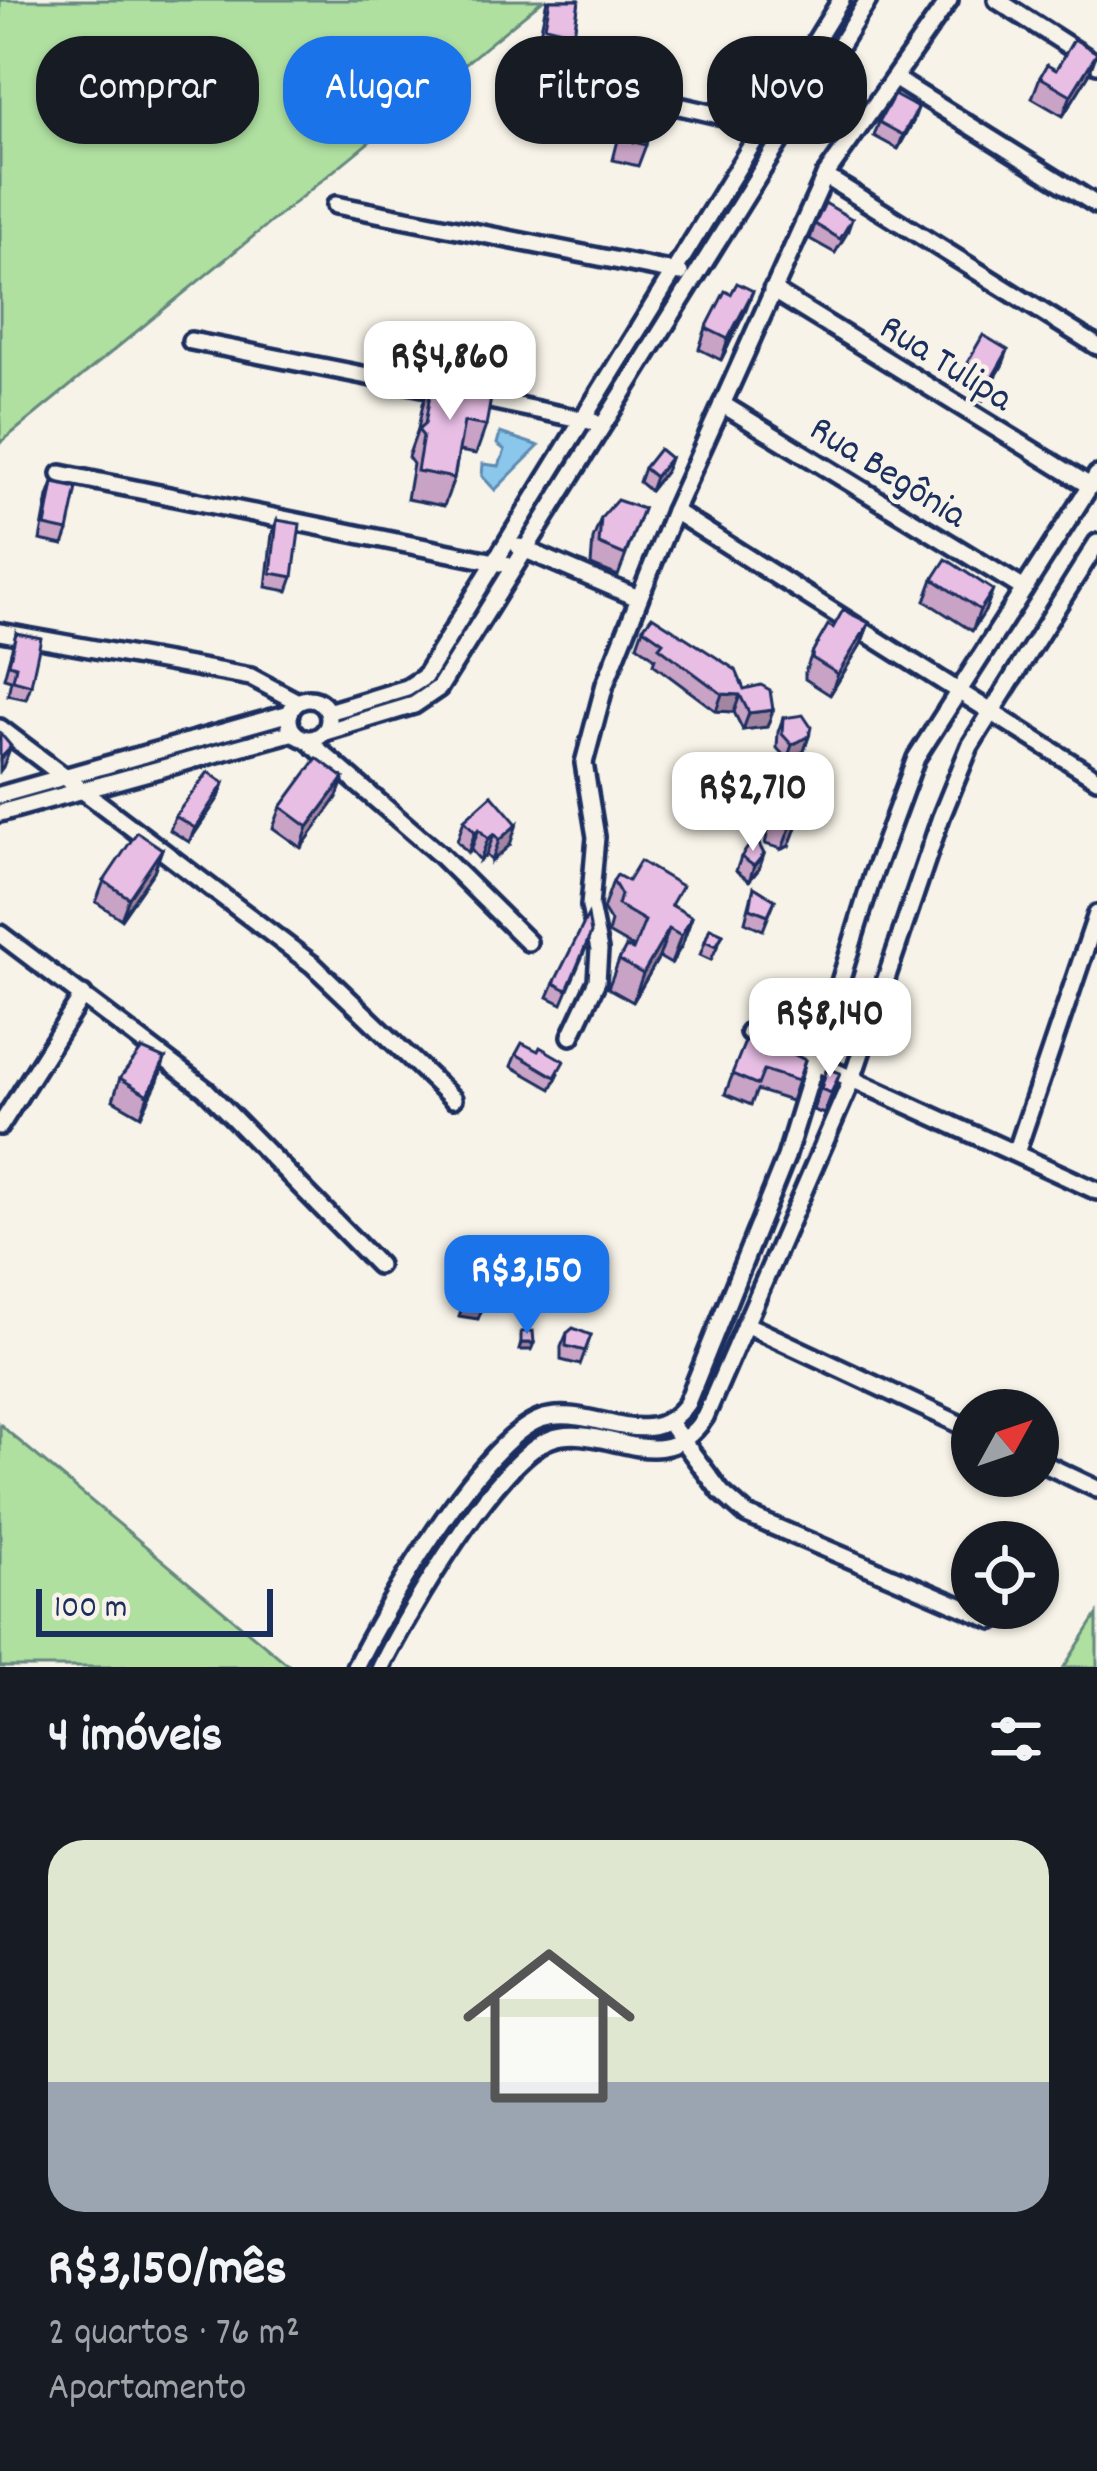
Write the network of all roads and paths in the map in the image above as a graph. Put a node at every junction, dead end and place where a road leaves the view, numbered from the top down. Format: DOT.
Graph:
graph roads {
  1 [pos="841,0"];
  2 [pos="868,0"];
  3 [pos="949,0"];
  4 [pos="998,0"];
  5 [pos="819,36"];
  6 [pos="845,36"];
  7 [pos="1097,64"];
  8 [pos="897,80"];
  9 [pos="754,144"];
  10 [pos="777,144"];
  11 [pos="825,176"];
  12 [pos="336,205"];
  13 [pos="1097,205"];
  14 [pos="674,272"];
  15 [pos="698,276"];
  16 [pos="772,290"];
  17 [pos="191,341"];
  18 [pos="1097,346"];
  19 [pos="722,404"];
  20 [pos="585,419"];
  21 [pos="605,425"];
  22 [pos="61,474"];
  23 [pos="1094,480"];
  24 [pos="674,512"];
  25 [pos="1097,543"];
  26 [pos="511,544"];
  27 [pos="527,550"];
  28 [pos="498,562"];
  29 [pos="516,568"];
  30 [pos="1024,590"];
  31 [pos="638,598"];
  32 [pos="0,632"];
  33 [pos="956,690"];
  34 [pos="294,707"];
  35 [pos="328,712"];
  36 [pos="989,712"];
  37 [pos="0,728"];
  38 [pos="325,732"];
  39 [pos="300,736"];
  40 [pos="61,777"];
  41 [pos="1097,779"];
  42 [pos="81,791"];
  43 [pos="0,795"];
  44 [pos="0,813"];
  45 [pos="1097,914"];
  46 [pos="0,934"];
  47 [pos="529,942"];
  48 [pos="82,995"];
  49 [pos="748,1032"];
  50 [pos="571,1036"];
  51 [pos="818,1064"];
  52 [pos="853,1078"];
  53 [pos="453,1099"];
  54 [pos="0,1126"];
  55 [pos="1016,1153"];
  56 [pos="786,1157"];
  57 [pos="812,1168"];
  58 [pos="1097,1191"];
  59 [pos="378,1264"];
  60 [pos="746,1324"];
  61 [pos="951,1420"];
  62 [pos="668,1421"];
  63 [pos="682,1441"];
  64 [pos="1059,1471"];
  65 [pos="1097,1489"];
  66 [pos="412,1561"];
  67 [pos="431,1574"];
  68 [pos="951,1602"];
  69 [pos="355,1667"];
  70 [pos="381,1667"];
  1 -- 5 [label="street"];
  2 -- 6 [label="street"];
  3 -- 8 [label="street"];
  4 -- 7 [label="street"];
  8 -- 11 [label="street"];
  8 -- 13 [label="street"];
  9 -- 14 [label="street"];
  10 -- 15 [label="street"];
  11 -- 16 [label="street"];
  11 -- 18 [label="street"];
  12 -- 14 [label="street"];
  14 -- 15 [label="street"];
  14 -- 20 [label="street"];
  15 -- 21 [label="street"];
  16 -- 19 [label="street"];
  16 -- 23 [label="street, Rua Tulipa"];
  17 -- 20 [label="street"];
  19 -- 24 [label="street"];
  19 -- 30 [label="street, Rua Begônia"];
  20 -- 21 [label="street"];
  20 -- 26 [label="street"];
  21 -- 27 [label="street"];
  22 -- 28 [label="street"];
  23 -- 30 [label="street"];
  24 -- 31 [label="street"];
  24 -- 33 [label="street"];
  25 -- 36 [label="street"];
  26 -- 27 [label="street"];
  26 -- 28 [label="street"];
  27 -- 29 [label="street"];
  27 -- 31 [label="street"];
  28 -- 29 [label="street"];
  28 -- 35 [label="street"];
  29 -- 38 [label="street"];
  30 -- 33 [label="street"];
  31 -- 50 [label="street"];
  32 -- 34 [label="street"];
  33 -- 36 [label="street"];
  33 -- 51 [label="street"];
  34 -- 35 [label="street"];
  34 -- 39 [label="street"];
  34 -- 40 [label="street"];
  35 -- 38 [label="street"];
  36 -- 41 [label="street"];
  36 -- 52 [label="street"];
  37 -- 40 [label="street"];
  38 -- 39 [label="street"];
  39 -- 42 [label="street"];
  39 -- 47 [label="street"];
  40 -- 42 [label="street"];
  40 -- 43 [label="street"];
  42 -- 44 [label="street"];
  42 -- 53 [label="street"];
  45 -- 55 [label="street"];
  46 -- 48 [label="street"];
  48 -- 54 [label="street"];
  48 -- 59 [label="street"];
  49 -- 51 [label="street"];
  51 -- 52 [label="street"];
  51 -- 56 [label="street"];
  52 -- 55 [label="street"];
  52 -- 57 [label="street"];
  55 -- 58 [label="street"];
  56 -- 57 [label="street"];
  56 -- 62 [label="street"];
  57 -- 60 [label="street"];
  60 -- 61 [label="street"];
  60 -- 63 [label="street"];
  62 -- 63 [label="street"];
  62 -- 66 [label="street"];
  63 -- 67 [label="street"];
  63 -- 68 [label="street"];
  64 -- 65 [label="street"];
  66 -- 67 [label="street"];
  66 -- 69 [label="street"];
  67 -- 70 [label="street"];
}
